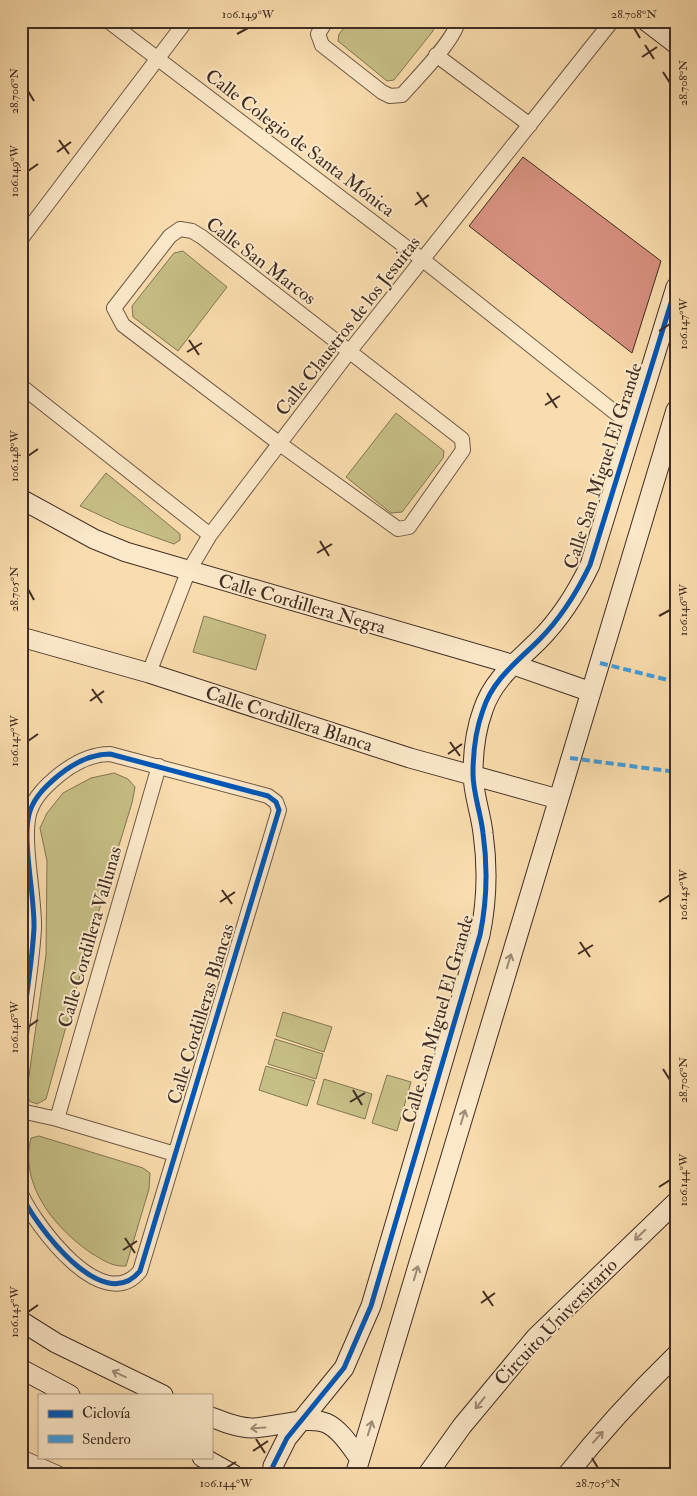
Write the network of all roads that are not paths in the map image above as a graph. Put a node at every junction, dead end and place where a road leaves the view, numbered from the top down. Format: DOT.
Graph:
graph roads {
  1 [pos="108,21"];
  2 [pos="186,21"];
  3 [pos="326,21"];
  4 [pos="458,21"];
  5 [pos="612,21"];
  6 [pos="646,21"];
  7 [pos="676,44"];
  8 [pos="436,55"];
  9 [pos="158,58"];
  10 [pos="530,125"];
  11 [pos="21,239"];
  12 [pos="423,260"];
  13 [pos="676,288"];
  14 [pos="349,352"];
  15 [pos="21,386"];
  16 [pos="676,410"];
  17 [pos="632,426"];
  18 [pos="280,444"];
  19 [pos="21,499"];
  20 [pos="210,535"];
  21 [pos="188,572"];
  22 [pos="21,637"];
  23 [pos="511,664"];
  24 [pos="150,674"];
  25 [pos="591,692"];
  26 [pos="159,766"];
  27 [pos="472,775"];
  28 [pos="558,799"];
  29 [pos="21,1034"];
  30 [pos="21,1111"];
  31 [pos="57,1119"];
  32 [pos="175,1154"];
  33 [pos="21,1194"];
  34 [pos="676,1202"];
  35 [pos="26,1218"];
  36 [pos="21,1321"];
  37 [pos="676,1356"];
  38 [pos="21,1369"];
  39 [pos="68,1394"];
  40 [pos="161,1394"];
  41 [pos="212,1417"];
  42 [pos="302,1422"];
  43 [pos="21,1457"];
  44 [pos="204,1458"];
  45 [pos="357,1467"];
  46 [pos="62,1475"];
  47 [pos="234,1475"];
  48 [pos="272,1475"];
  49 [pos="427,1475"];
  50 [pos="567,1475"];
  1 -- 9 [label="street, Calle Colegio de Santa Mónica"];
  2 -- 9 [label="street"];
  3 -- 8 [label="street"];
  4 -- 8 [label="street"];
  5 -- 10 [label="street, Calle Claustros de los Jesuitas"];
  6 -- 7 [label="street"];
  8 -- 10 [label="street"];
  9 -- 11 [label="street"];
  9 -- 12 [label="street, Calle Colegio de Santa Mónica"];
  10 -- 12 [label="street, Calle Claustros de los Jesuitas"];
  12 -- 14 [label="street, Calle Claustros de los Jesuitas"];
  12 -- 17 [label="street, Calle Colegio de Santa Mónica"];
  13 -- 17 [label="street, Calle San Miguel El Grande"];
  14 -- 18 [label="street, Calle Claustros de los Jesuitas"];
  14 -- 18 [label="street, Calle San Marcos"];
  14 -- 18 [label="street, Calle San Marcos"];
  15 -- 20 [label="street"];
  16 -- 25 [label="street"];
  17 -- 23 [label="street, Calle San Miguel El Grande"];
  18 -- 20 [label="street, Calle Claustros de los Jesuitas"];
  19 -- 21 [label="street, Calle Cordillera Negra"];
  20 -- 21 [label="street, Calle Claustros de los Jesuitas"];
  21 -- 23 [label="street, Calle Cordillera Negra"];
  21 -- 24 [label="street, Calle Claustros de los Jesuitas"];
  22 -- 24 [label="street, Calle Cordillera Blanca"];
  23 -- 25 [label="street, Calle Cordillera Negra"];
  23 -- 27 [label="street, Calle San Miguel El Grande"];
  24 -- 27 [label="street, Calle Cordillera Blanca"];
  25 -- 28 [label="street"];
  26 -- 29 [label="street, Calle Cordilleras Blancas"];
  26 -- 31 [label="street, Calle Cordillera Vallunas"];
  26 -- 32 [label="street, Calle Cordilleras Blancas"];
  27 -- 28 [label="street, Calle Cordillera Blanca"];
  27 -- 42 [label="street, Calle San Miguel El Grande"];
  45 -- 28 [label="street, one-way"];
  30 -- 31 [label="street"];
  31 -- 32 [label="street"];
  32 -- 35 [label="street, Calle Cordilleras Blancas"];
  33 -- 35 [label="street, Calle Cordilleras Blancas"];
  34 -- 49 [label="street, Circuito Universitario, one-way"];
  40 -- 36 [label="street, one-way"];
  50 -- 37 [label="street, one-way"];
  38 -- 39 [label="street"];
  42 -- 41 [label="street, one-way"];
  42 -- 45 [label="street"];
  42 -- 48 [label="street, Calle San Miguel El Grande"];
  43 -- 46 [label="street"];
  44 -- 47 [label="street"];
}
